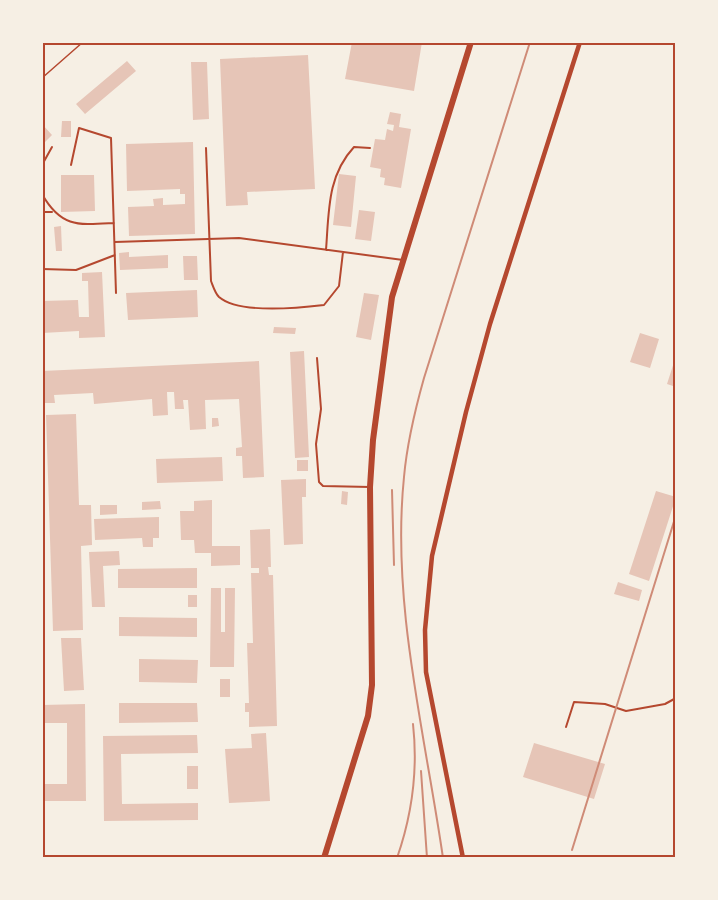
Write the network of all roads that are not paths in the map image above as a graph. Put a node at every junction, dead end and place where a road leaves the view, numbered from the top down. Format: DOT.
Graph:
graph roads {
  1 [pos="471,42"];
  2 [pos="580,42"];
  3 [pos="52,147"];
  4 [pos="206,148"];
  5 [pos="370,148"];
  6 [pos="42,165"];
  7 [pos="71,165"];
  8 [pos="42,194"];
  9 [pos="42,212"];
  10 [pos="52,212"];
  11 [pos="114,223"];
  12 [pos="208,239"];
  13 [pos="115,242"];
  14 [pos="326,250"];
  15 [pos="343,252"];
  16 [pos="115,255"];
  17 [pos="403,260"];
  18 [pos="42,269"];
  19 [pos="116,293"];
  20 [pos="317,358"];
  21 [pos="370,487"];
  22 [pos="676,698"];
  23 [pos="566,727"];
  24 [pos="324,858"];
  25 [pos="463,858"];
  1 -- 17 [label="street"];
  2 -- 25 [label="street"];
  3 -- 6 [label="lane"];
  4 -- 12 [label="lane"];
  5 -- 14 [label="lane"];
  7 -- 11 [label="lane"];
  8 -- 10 [label="lane"];
  9 -- 10 [label="lane"];
  10 -- 11 [label="lane"];
  11 -- 13 [label="lane"];
  12 -- 13 [label="lane"];
  12 -- 14 [label="lane"];
  12 -- 15 [label="lane"];
  13 -- 16 [label="lane"];
  14 -- 15 [label="lane"];
  15 -- 17 [label="lane"];
  16 -- 18 [label="lane"];
  16 -- 19 [label="lane"];
  17 -- 21 [label="street"];
  20 -- 21 [label="lane"];
  21 -- 24 [label="street"];
  22 -- 23 [label="lane"];
}
